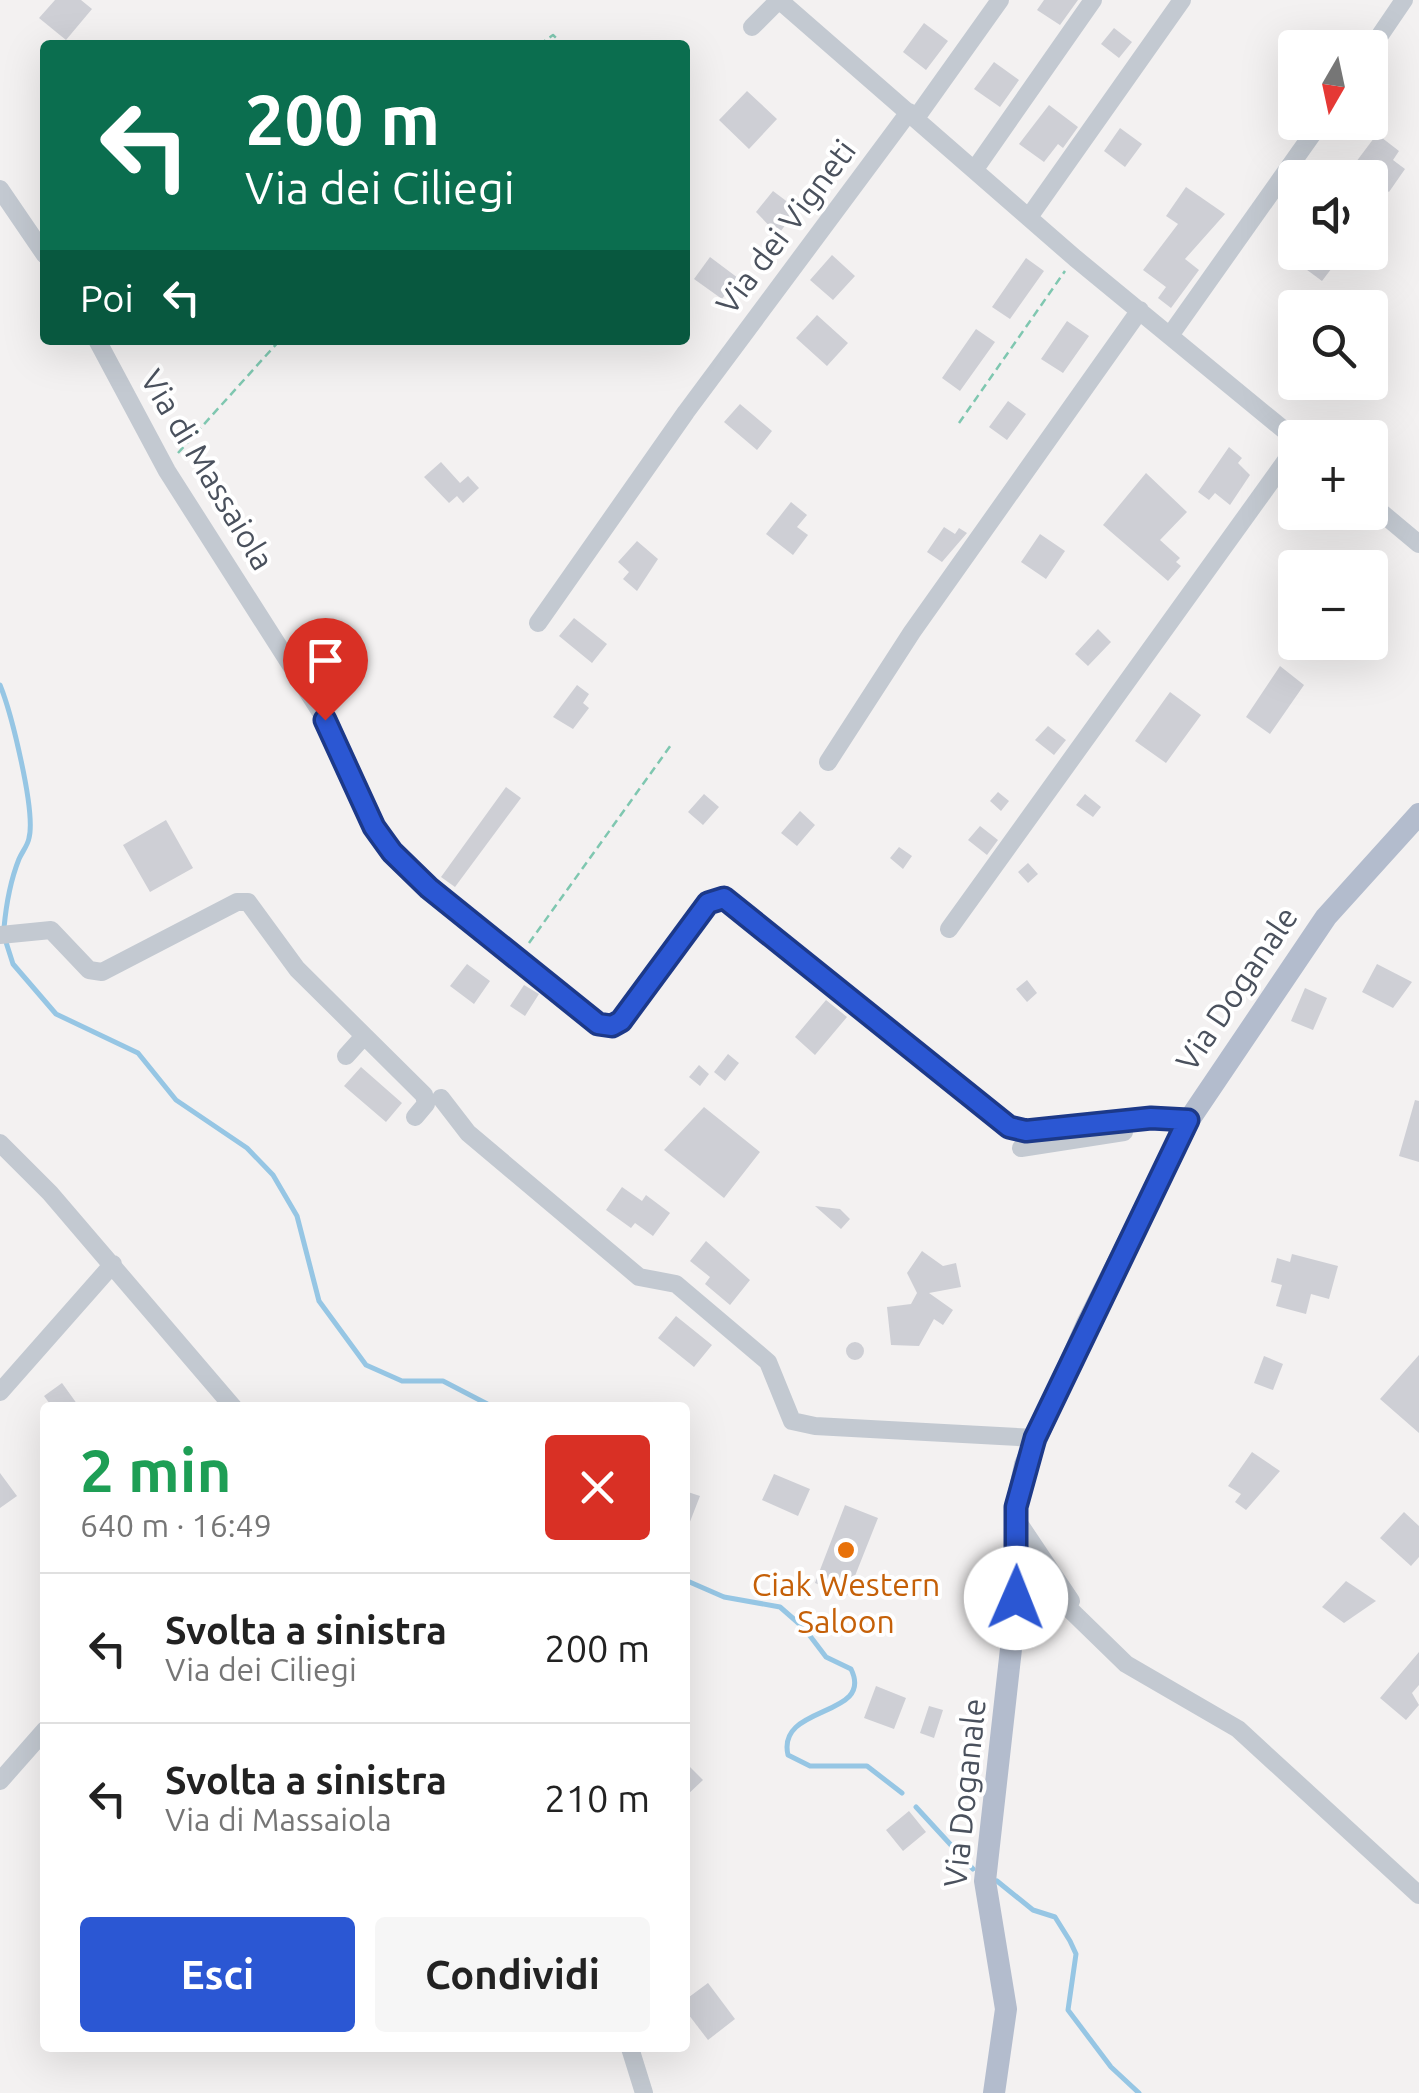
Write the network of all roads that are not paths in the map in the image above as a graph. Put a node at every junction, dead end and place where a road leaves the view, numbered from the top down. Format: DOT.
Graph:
graph roads {
  1 [pos="779,0"];
  2 [pos="1000,0"];
  3 [pos="1093,0"];
  4 [pos="1182,0"];
  5 [pos="1404,0"];
  6 [pos="752,27"];
  7 [pos="1384,30"];
  8 [pos="913,115"];
  9 [pos="1308,140"];
  10 [pos="975,169"];
  11 [pos="0,189"];
  12 [pos="1029,217"];
  13 [pos="40,248"];
  14 [pos="1140,310"];
  15 [pos="1171,334"];
  16 [pos="100,345"];
  17 [pos="1278,425"];
  18 [pos="1278,472"];
  19 [pos="1388,518"];
  20 [pos="1419,544"];
  21 [pos="538,622"];
  22 [pos="828,762"];
  23 [pos="1419,814"];
  24 [pos="949,929"];
  25 [pos="0,934"];
  26 [pos="364,1036"];
  27 [pos="346,1056"];
  28 [pos="441,1098"];
  29 [pos="415,1117"];
  30 [pos="1186,1126"];
  31 [pos="0,1142"];
  32 [pos="1021,1148"];
  33 [pos="113,1264"];
  34 [pos="0,1392"];
  35 [pos="229,1402"];
  36 [pos="1035,1438"];
  37 [pos="1016,1519"];
  38 [pos="1016,1584"];
  39 [pos="1088,1626"];
  40 [pos="40,1736"];
  41 [pos="0,1782"];
  42 [pos="1419,1894"];
  43 [pos="632,2052"];
  44 [pos="639,2067"];
  45 [pos="644,2093"];
  46 [pos="660,2093"];
  47 [pos="994,2093"];
  1 -- 6 [label="street"];
  1 -- 8 [label="street"];
  2 -- 8 [label="street, Via dei Vigneti"];
  3 -- 10 [label="street"];
  4 -- 12 [label="street"];
  5 -- 7 [label="street"];
  8 -- 10 [label="street"];
  8 -- 21 [label="street, Via dei Vigneti"];
  9 -- 15 [label="street"];
  10 -- 12 [label="street"];
  11 -- 13 [label="street"];
  12 -- 14 [label="street"];
  14 -- 15 [label="street"];
  14 -- 22 [label="street"];
  15 -- 17 [label="street"];
  16 -- 30 [label="street, Via di Massaiola"];
  18 -- 24 [label="street"];
  19 -- 20 [label="street"];
  23 -- 30 [label="main road, Via Doganale"];
  25 -- 26 [label="street"];
  26 -- 27 [label="street"];
  26 -- 29 [label="street"];
  28 -- 36 [label="street"];
  30 -- 32 [label="street"];
  30 -- 36 [label="main road, Via Doganale"];
  31 -- 33 [label="street"];
  33 -- 34 [label="street"];
  33 -- 35 [label="street"];
  36 -- 37 [label="main road, Via Doganale"];
  37 -- 38 [label="main road, Via Doganale"];
  37 -- 39 [label="street"];
  38 -- 39 [label="street"];
  38 -- 47 [label="main road, Via Doganale"];
  39 -- 42 [label="street"];
  40 -- 41 [label="street"];
  43 -- 44 [label="street"];
  44 -- 45 [label="street"];
  44 -- 46 [label="street"];
}
